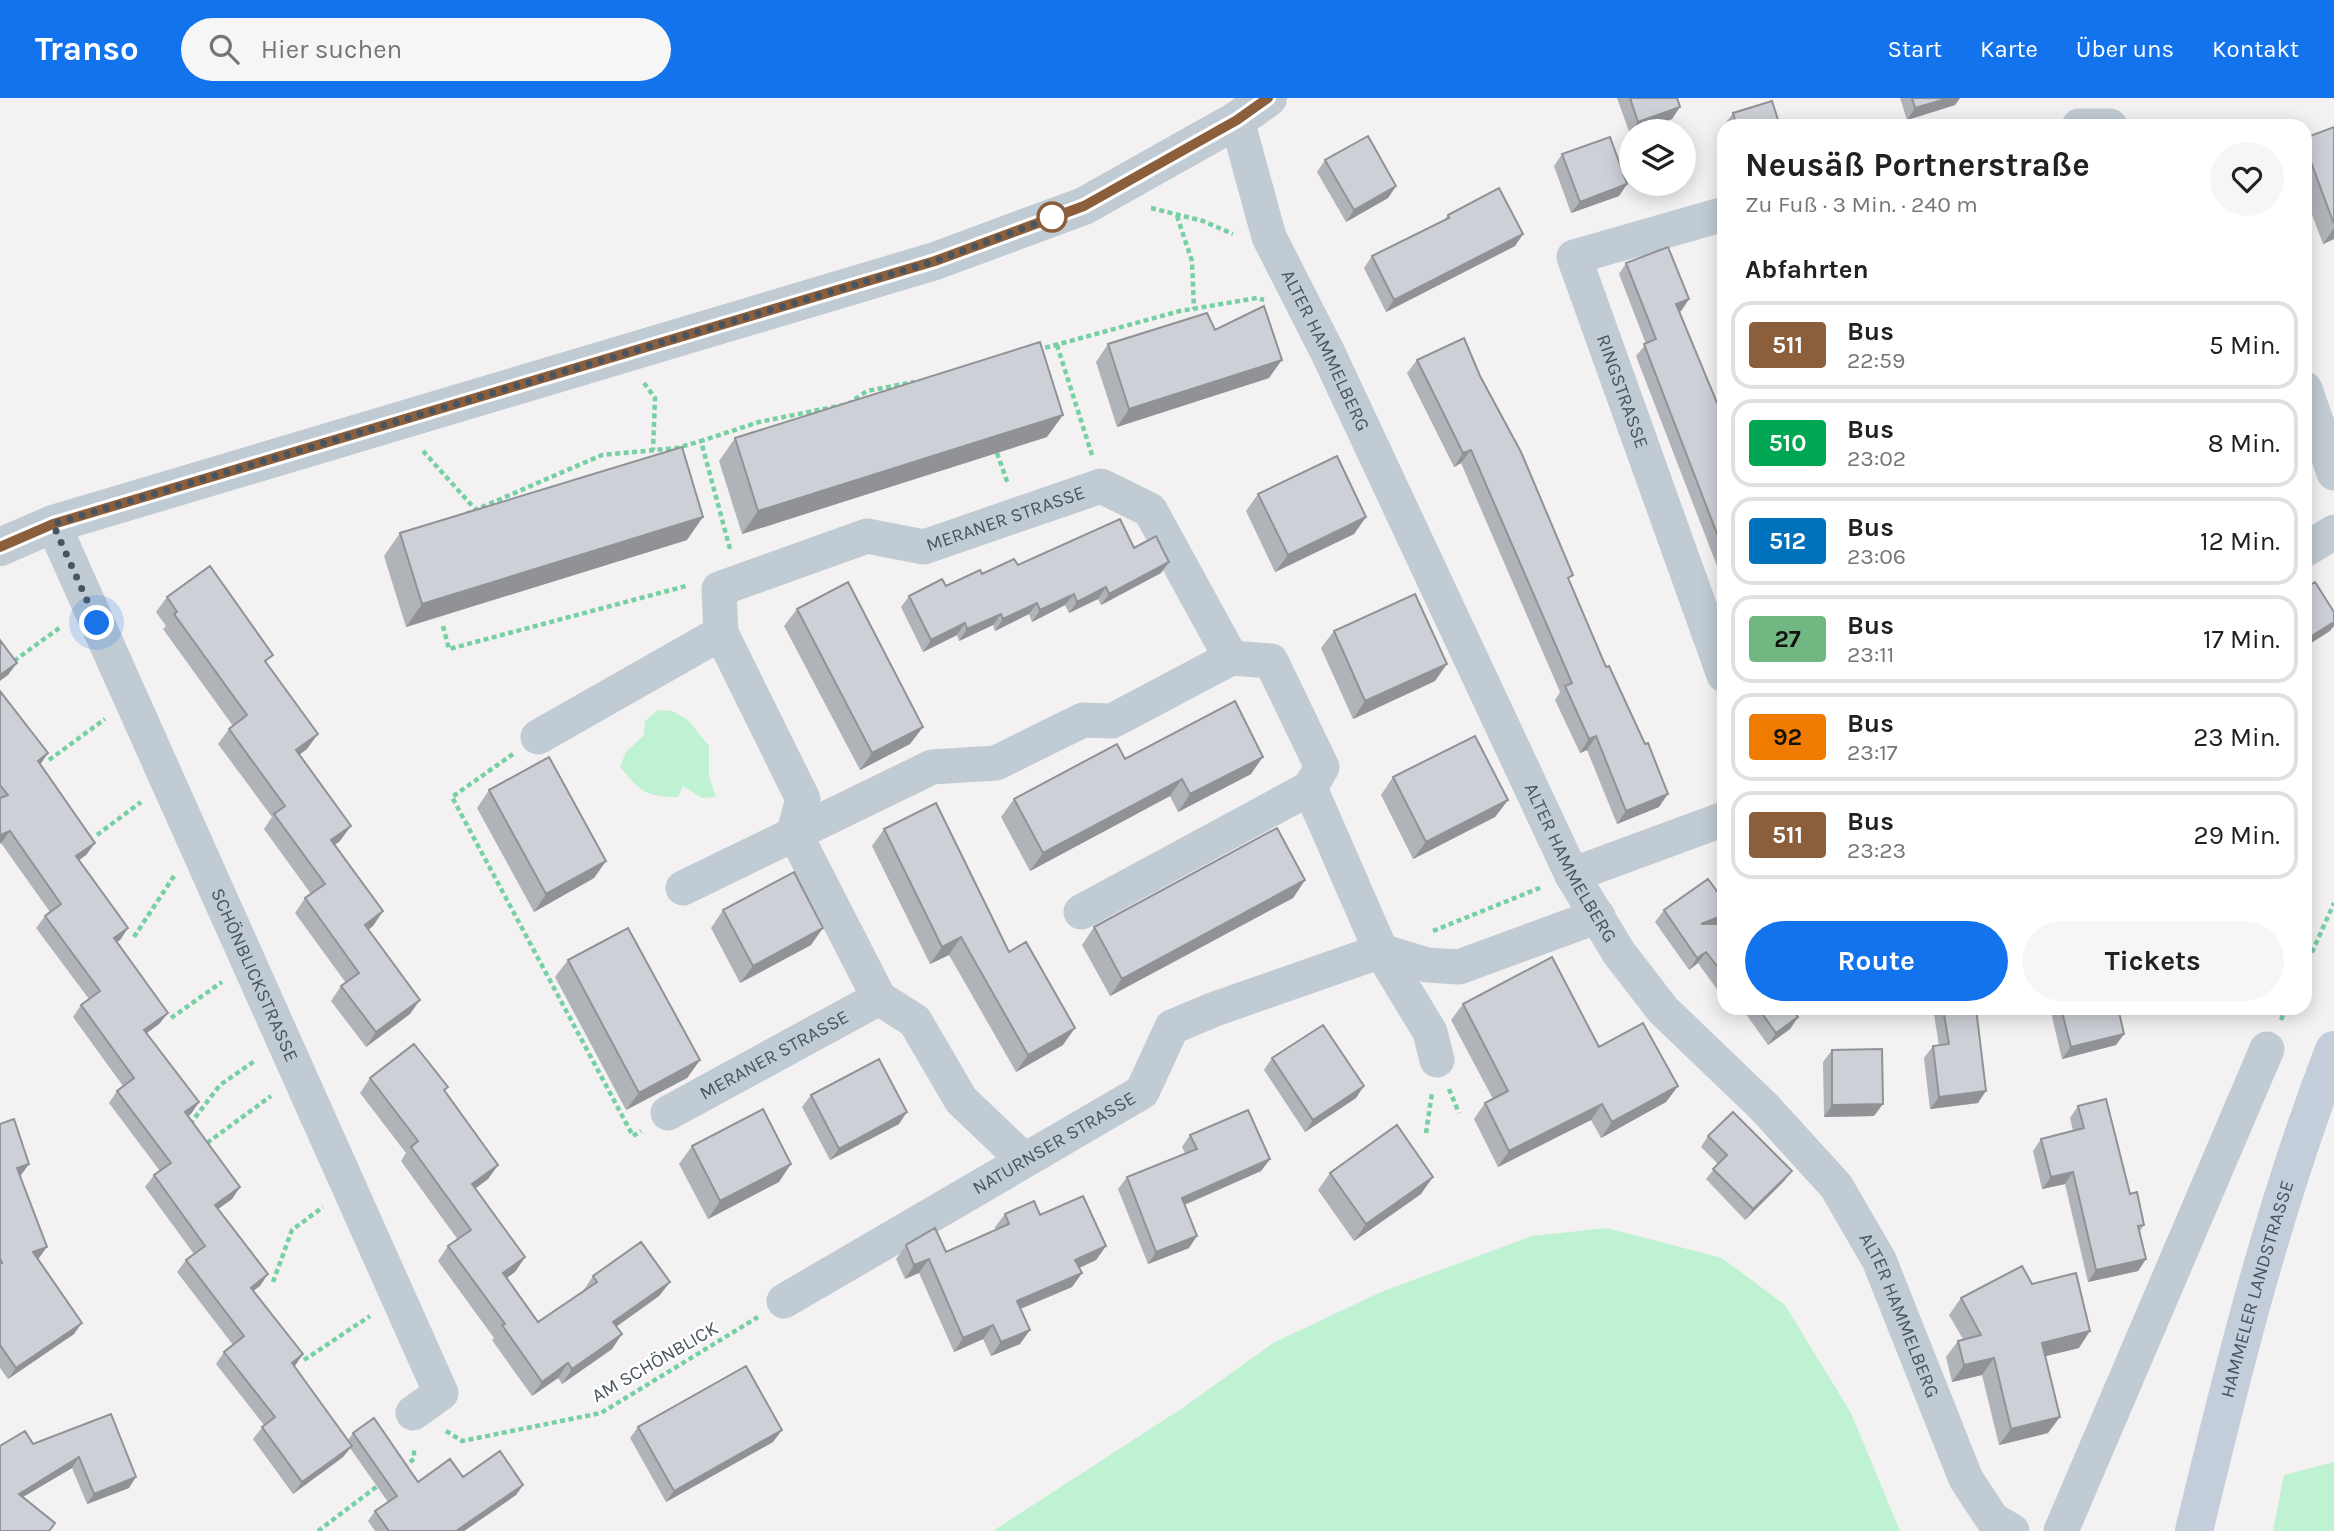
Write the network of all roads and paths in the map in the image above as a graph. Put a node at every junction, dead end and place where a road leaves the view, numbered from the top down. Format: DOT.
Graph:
graph roads {
  1 [pos="1268,98"];
  2 [pos="1237,120"];
  3 [pos="1146,207"];
  4 [pos="1177,215"];
  5 [pos="1717,216"];
  6 [pos="1244,239"];
  7 [pos="1194,309"];
  8 [pos="1306,309"];
  9 [pos="1057,345"];
  10 [pos="1035,350"];
  11 [pos="921,381"];
  12 [pos="2312,409"];
  13 [pos="654,416"];
  14 [pos="701,441"];
  15 [pos="653,450"];
  16 [pos="438,467"];
  17 [pos="2334,472"];
  18 [pos="1101,486"];
  19 [pos="475,509"];
  20 [pos="454,520"];
  21 [pos="53,524"];
  22 [pos="2334,532"];
  23 [pos="2312,546"];
  24 [pos="0,547"];
  25 [pos="729,585"];
  26 [pos="89,606"];
  27 [pos="443,626"];
  28 [pos="721,633"];
  29 [pos="1717,655"];
  30 [pos="1231,658"];
  31 [pos="14,661"];
  32 [pos="131,700"];
  33 [pos="538,737"];
  34 [pos="49,760"];
  35 [pos="168,782"];
  36 [pos="1310,788"];
  37 [pos="1717,821"];
  38 [pos="794,832"];
  39 [pos="97,835"];
  40 [pos="195,843"];
  41 [pos="1572,875"];
  42 [pos="683,888"];
  43 [pos="2334,904"];
  44 [pos="1081,912"];
  45 [pos="1598,916"];
  46 [pos="134,937"];
  47 [pos="1381,951"];
  48 [pos="2312,953"];
  49 [pos="249,963"];
  50 [pos="879,998"];
  51 [pos="171,1018"];
  52 [pos="283,1040"];
  53 [pos="2267,1049"];
  54 [pos="2334,1049"];
  55 [pos="1437,1060"];
  56 [pos="299,1076"];
  57 [pos="668,1113"];
  58 [pos="183,1133"];
  59 [pos="207,1143"];
  60 [pos="1023,1159"];
  61 [pos="349,1187"];
  62 [pos="273,1282"];
  63 [pos="398,1297"];
  64 [pos="784,1301"];
  65 [pos="304,1360"];
  66 [pos="413,1413"];
  67 [pos="393,1475"];
  68 [pos="382,1483"];
  69 [pos="318,1531"];
  70 [pos="2012,1531"];
  71 [pos="2061,1531"];
  72 [pos="2194,1531"];
  1 -- 2 [label="street"];
  2 -- 8 [label="street, ALTER HAMMELBERG"];
  2 -- 21 [label="street"];
  3 -- 4 [label="path"];
  4 -- 6 [label="path"];
  4 -- 7 [label="path"];
  5 -- 29 [label="street, RINGSTRASSE"];
  7 -- 8 [label="path"];
  7 -- 9 [label="path"];
  8 -- 41 [label="street, ALTER HAMMELBERG"];
  9 -- 10 [label="path"];
  9 -- 18 [label="path"];
  11 -- 14 [label="path"];
  12 -- 17 [label="street"];
  13 -- 15 [label="path"];
  14 -- 15 [label="path"];
  14 -- 25 [label="path"];
  15 -- 19 [label="path"];
  16 -- 19 [label="path"];
  18 -- 25 [label="street, MERANER STRASSE"];
  18 -- 30 [label="street, MERANER STRASSE"];
  19 -- 20 [label="path"];
  21 -- 24 [label="street"];
  21 -- 26 [label="street, SCHÖNBLICKSTRASSE"];
  22 -- 23 [label="street"];
  25 -- 27 [label="path"];
  25 -- 28 [label="street"];
  26 -- 31 [label="path"];
  26 -- 32 [label="street, SCHÖNBLICKSTRASSE"];
  28 -- 33 [label="street"];
  28 -- 38 [label="street"];
  30 -- 36 [label="street"];
  30 -- 38 [label="street"];
  32 -- 34 [label="path"];
  32 -- 35 [label="street, SCHÖNBLICKSTRASSE"];
  33 -- 57 [label="path"];
  35 -- 39 [label="path"];
  35 -- 40 [label="street, SCHÖNBLICKSTRASSE"];
  36 -- 44 [label="street"];
  36 -- 47 [label="street"];
  37 -- 41 [label="street"];
  38 -- 42 [label="street"];
  38 -- 50 [label="street"];
  40 -- 46 [label="path"];
  40 -- 49 [label="street, SCHÖNBLICKSTRASSE"];
  41 -- 45 [label="street, ALTER HAMMELBERG"];
  41 -- 47 [label="path"];
  43 -- 48 [label="path"];
  45 -- 47 [label="street"];
  45 -- 70 [label="street, ALTER HAMMELBERG"];
  47 -- 55 [label="street"];
  47 -- 60 [label="street, NATURNSER STRASSE"];
  49 -- 51 [label="path"];
  49 -- 52 [label="street, SCHÖNBLICKSTRASSE"];
  50 -- 57 [label="street, MERANER STRASSE"];
  50 -- 60 [label="street"];
  52 -- 56 [label="street, SCHÖNBLICKSTRASSE"];
  52 -- 58 [label="path"];
  53 -- 71 [label="street"];
  54 -- 72 [label="main road, HAMMELER LANDSTRASSE"];
  56 -- 59 [label="path"];
  56 -- 61 [label="street, SCHÖNBLICKSTRASSE"];
  60 -- 64 [label="street, NATURNSER STRASSE"];
  61 -- 62 [label="path"];
  61 -- 63 [label="street, SCHÖNBLICKSTRASSE"];
  63 -- 65 [label="path"];
  63 -- 66 [label="street, SCHÖNBLICKSTRASSE"];
  64 -- 66 [label="path, AM SCHÖNBLICK"];
  66 -- 67 [label="path"];
  68 -- 69 [label="path"];
}
